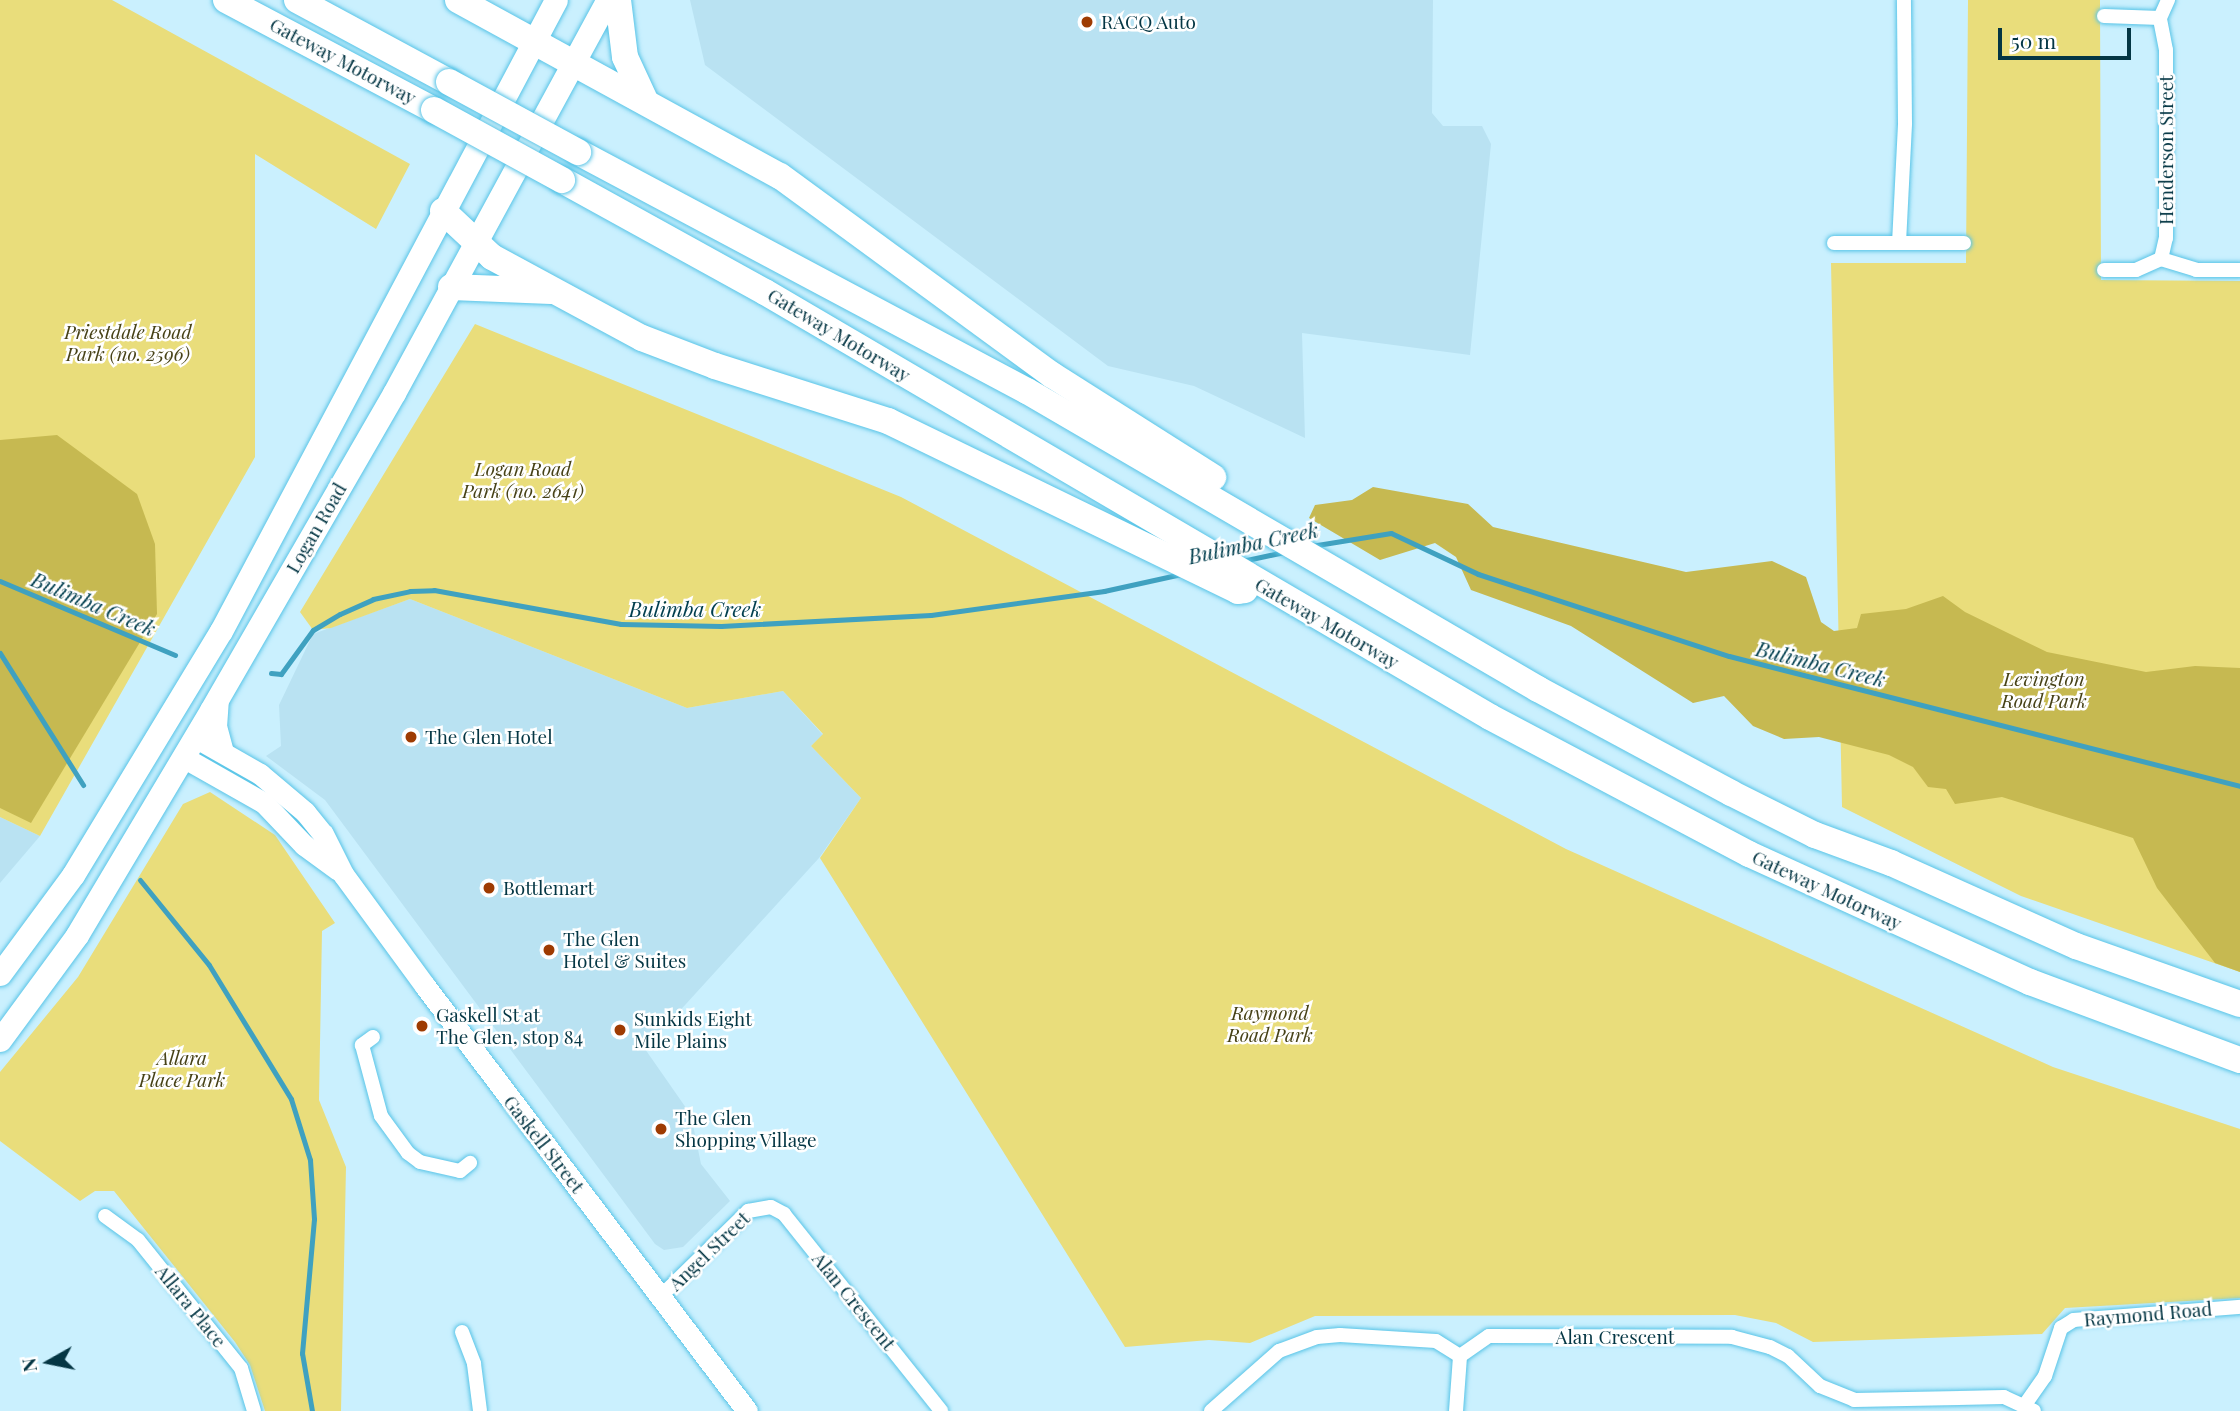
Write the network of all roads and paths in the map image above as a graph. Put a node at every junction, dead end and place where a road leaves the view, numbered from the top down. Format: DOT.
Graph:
graph roads {
  1 [pos="226,0"];
  2 [pos="297,0"];
  3 [pos="458,0"];
  4 [pos="556,0"];
  5 [pos="607,0"];
  6 [pos="618,0"];
  7 [pos="1904,0"];
  8 [pos="2168,0"];
  9 [pos="2104,16"];
  10 [pos="2160,18"];
  11 [pos="533,41"];
  12 [pos="572,62"];
  13 [pos="645,100"];
  14 [pos="443,211"];
  15 [pos="475,243"];
  16 [pos="1834,243"];
  17 [pos="1899,243"];
  18 [pos="1964,243"];
  19 [pos="2161,260"];
  20 [pos="2104,270"];
  21 [pos="2240,270"];
  22 [pos="451,287"];
  23 [pos="553,290"];
  24 [pos="1261,516"];
  25 [pos="1187,554"];
  26 [pos="218,698"];
  27 [pos="163,732"];
  28 [pos="189,747"];
  29 [pos="223,752"];
  30 [pos="343,874"];
  31 [pos="0,974"];
  32 [pos="2240,1004"];
  33 [pos="373,1037"];
  34 [pos="0,1040"];
  35 [pos="2240,1060"];
  36 [pos="470,1163"];
  37 [pos="758,1207"];
  38 [pos="105,1216"];
  39 [pos="661,1296"];
  40 [pos="2240,1307"];
  41 [pos="461,1332"];
  42 [pos="1460,1356"];
  43 [pos="2029,1408"];
  44 [pos="254,1411"];
  45 [pos="480,1411"];
  46 [pos="747,1411"];
  47 [pos="941,1411"];
  48 [pos="1211,1411"];
  49 [pos="1456,1411"];
  1 -- 25 [label="highway, Gateway Motorway, bridge"];
  2 -- 24 [label="highway, Gateway Motorway, bridge"];
  3 -- 11 [label="highway"];
  4 -- 11 [label="main road, Logan Road"];
  5 -- 12 [label="main road, Logan Road"];
  6 -- 13 [label="highway"];
  7 -- 17 [label="street"];
  8 -- 10 [label="street"];
  9 -- 10 [label="street"];
  10 -- 19 [label="street, Henderson Street"];
  11 -- 12 [label="highway"];
  11 -- 14 [label="main road, Logan Road"];
  12 -- 13 [label="highway"];
  12 -- 15 [label="main road, Logan Road"];
  13 -- 24 [label="highway"];
  14 -- 15 [label="highway"];
  14 -- 27 [label="main road, Logan Road"];
  15 -- 22 [label="main road, Logan Road"];
  15 -- 23 [label="highway"];
  16 -- 17 [label="street"];
  17 -- 18 [label="street"];
  19 -- 20 [label="street"];
  19 -- 21 [label="street"];
  22 -- 23 [label="highway"];
  22 -- 26 [label="main road, Logan Road"];
  23 -- 25 [label="highway"];
  24 -- 32 [label="highway, Gateway Motorway"];
  25 -- 35 [label="highway, Gateway Motorway"];
  26 -- 28 [label="main road, Logan Road"];
  26 -- 29 [label="street"];
  27 -- 28 [label="main road, Gaskell Street"];
  27 -- 31 [label="main road, Logan Road"];
  28 -- 29 [label="street, Gaskell Street"];
  28 -- 30 [label="street, Gaskell Street"];
  28 -- 34 [label="main road, Logan Road"];
  29 -- 30 [label="street, Gaskell Street"];
  30 -- 39 [label="street, Gaskell Street"];
  33 -- 36 [label="street"];
  37 -- 39 [label="street, Angel Street"];
  37 -- 47 [label="street, Alan Crescent"];
  38 -- 44 [label="street, Allara Place"];
  39 -- 46 [label="street, Gaskell Street"];
  40 -- 43 [label="street, Raymond Road"];
  41 -- 45 [label="street"];
  42 -- 43 [label="street, Alan Crescent"];
  42 -- 48 [label="street"];
  42 -- 49 [label="street"];
}
